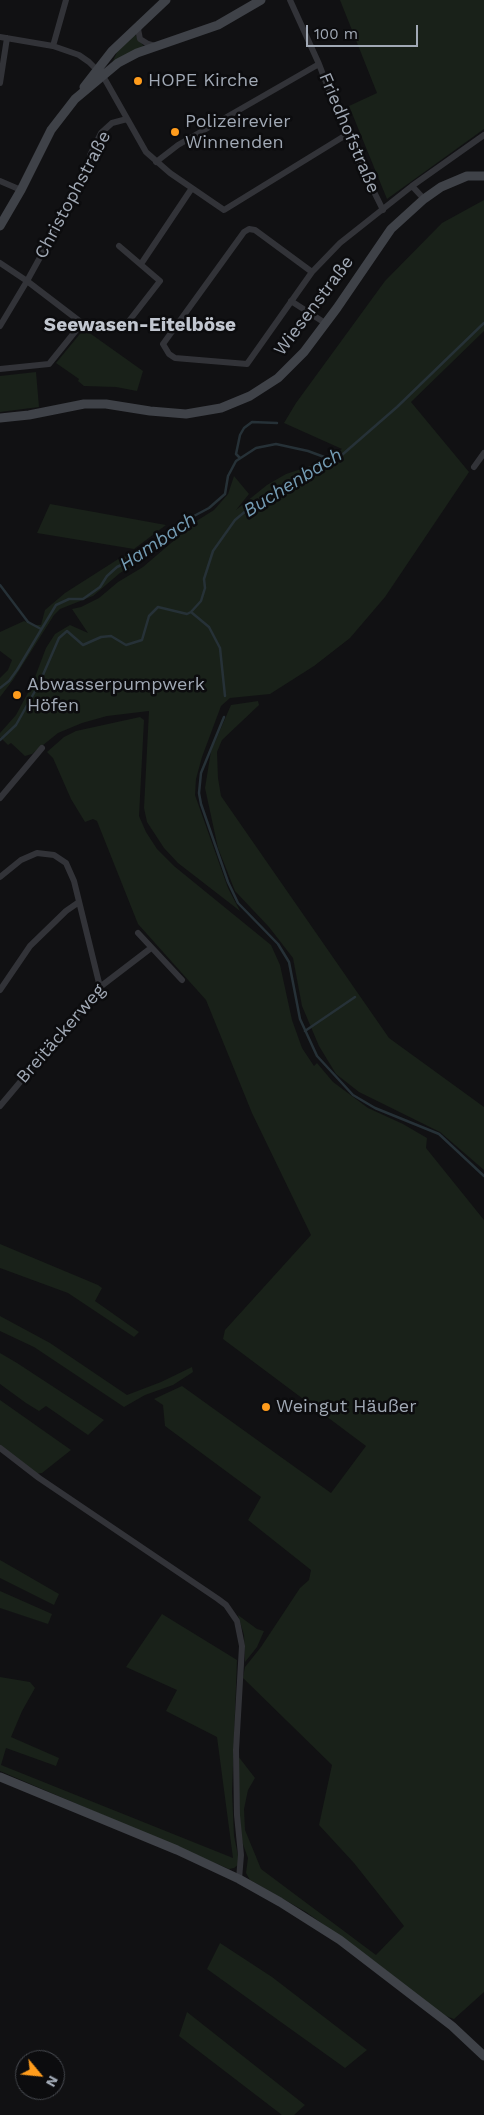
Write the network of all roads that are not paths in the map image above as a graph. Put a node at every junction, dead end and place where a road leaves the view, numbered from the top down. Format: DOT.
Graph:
graph roads {
  1 [pos="66,0"];
  2 [pos="166,0"];
  3 [pos="262,0"];
  4 [pos="290,0"];
  5 [pos="143,21"];
  6 [pos="4,37"];
  7 [pos="53,46"];
  8 [pos="157,46"];
  9 [pos="319,64"];
  10 [pos="100,72"];
  11 [pos="0,83"];
  12 [pos="127,119"];
  13 [pos="484,134"];
  14 [pos="346,135"];
  15 [pos="156,162"];
  16 [pos="484,176"];
  17 [pos="0,181"];
  18 [pos="412,186"];
  19 [pos="192,188"];
  20 [pos="21,190"];
  21 [pos="424,199"];
  22 [pos="383,210"];
  23 [pos="0,226"];
  24 [pos="119,246"];
  25 [pos="0,263"];
  26 [pos="142,264"];
  27 [pos="312,272"];
  28 [pos="27,281"];
  29 [pos="291,301"];
  30 [pos="325,323"];
  31 [pos="0,326"];
  32 [pos="122,330"];
  33 [pos="0,369"];
  34 [pos="0,418"];
  35 [pos="484,453"];
  36 [pos="474,467"];
  37 [pos="42,748"];
  38 [pos="0,798"];
  39 [pos="0,878"];
  40 [pos="79,902"];
  41 [pos="138,933"];
  42 [pos="151,948"];
  43 [pos="182,980"];
  44 [pos="100,987"];
  45 [pos="0,990"];
  46 [pos="0,1106"];
  47 [pos="0,1448"];
  48 [pos="0,1777"];
  49 [pos="239,1879"];
  50 [pos="484,2056"];
  1 -- 7 [label="street"];
  2 -- 5 [label="street"];
  3 -- 8 [label="street"];
  4 -- 9 [label="street, Friedhofstraße"];
  5 -- 8 [label="street"];
  5 -- 10 [label="street"];
  6 -- 7 [label="street"];
  6 -- 11 [label="street"];
  7 -- 10 [label="street"];
  8 -- 10 [label="street"];
  9 -- 14 [label="street, Friedhofstraße"];
  9 -- 15 [label="street"];
  10 -- 12 [label="street"];
  10 -- 20 [label="street"];
  12 -- 15 [label="street"];
  12 -- 28 [label="street, Christophstraße"];
  13 -- 18 [label="street"];
  14 -- 19 [label="street"];
  14 -- 22 [label="street, Friedhofstraße"];
  15 -- 19 [label="street"];
  16 -- 21 [label="street, Wiesenstraße"];
  17 -- 20 [label="street"];
  18 -- 21 [label="street"];
  18 -- 22 [label="street"];
  19 -- 26 [label="street"];
  20 -- 23 [label="street"];
  21 -- 30 [label="street, Wiesenstraße"];
  22 -- 27 [label="street"];
  24 -- 26 [label="street"];
  25 -- 28 [label="street"];
  26 -- 32 [label="street"];
  27 -- 29 [label="street"];
  27 -- 29 [label="street"];
  28 -- 31 [label="street, Christophstraße"];
  28 -- 33 [label="street"];
  29 -- 30 [label="street"];
  30 -- 34 [label="street, Wiesenstraße"];
  35 -- 36 [label="street"];
  37 -- 38 [label="street"];
  39 -- 40 [label="street"];
  40 -- 44 [label="street"];
  40 -- 45 [label="street"];
  41 -- 42 [label="street"];
  42 -- 43 [label="street"];
  42 -- 44 [label="street, Breitäckerweg"];
  44 -- 46 [label="street, Breitäckerweg"];
  47 -- 49 [label="street"];
  48 -- 49 [label="street"];
  49 -- 50 [label="street"];
}
